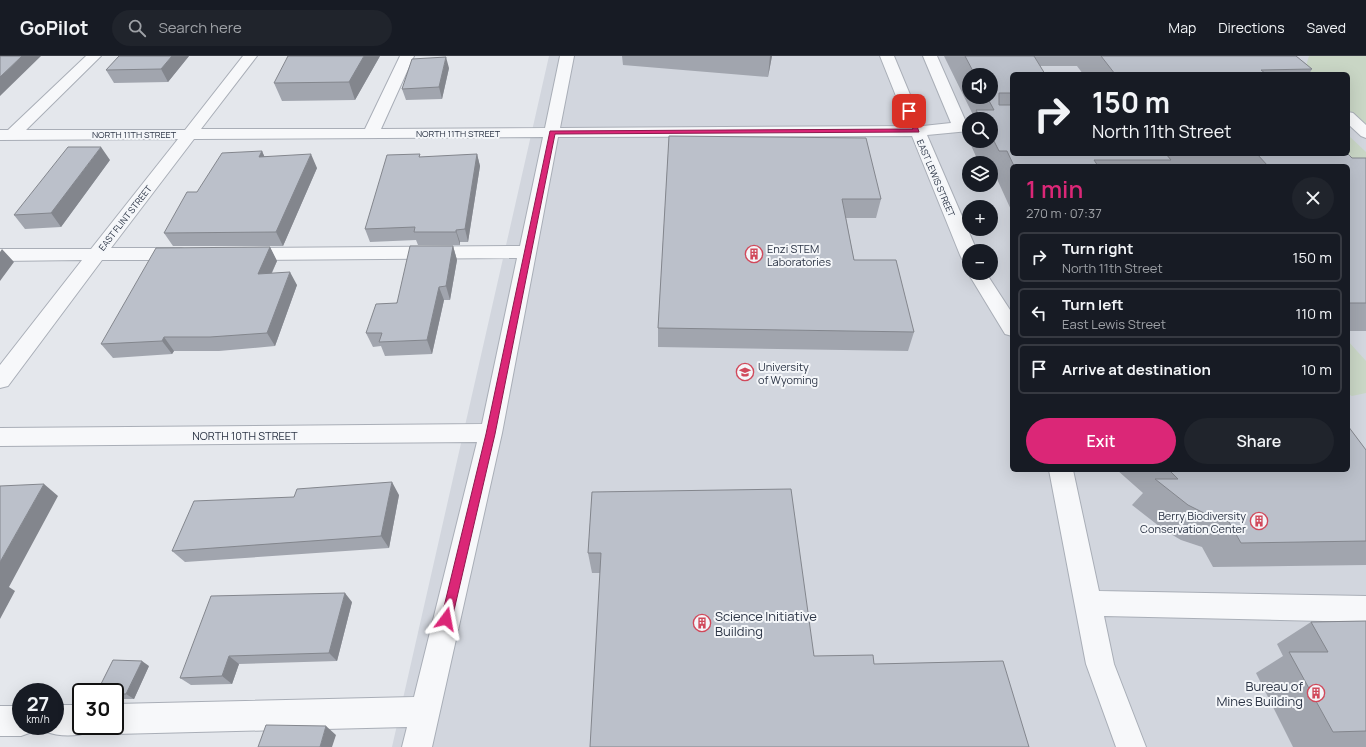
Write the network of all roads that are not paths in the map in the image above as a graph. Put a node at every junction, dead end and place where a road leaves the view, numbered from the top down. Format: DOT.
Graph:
graph roads {
  1 [pos="94,56"];
  2 [pos="250,56"];
  3 [pos="407,56"];
  4 [pos="567,56"];
  5 [pos="887,56"];
  6 [pos="930,56"];
  7 [pos="1350,118"];
  8 [pos="962,120"];
  9 [pos="962,126"];
  10 [pos="917,131"];
  11 [pos="371,133"];
  12 [pos="552,133"];
  13 [pos="1366,133"];
  14 [pos="190,134"];
  15 [pos="6,135"];
  16 [pos="964,244"];
  17 [pos="528,252"];
  18 [pos="201,254"];
  19 [pos="225,254"];
  20 [pos="0,255"];
  21 [pos="97,255"];
  22 [pos="981,280"];
  23 [pos="1010,326"];
  24 [pos="0,380"];
  25 [pos="491,434"];
  26 [pos="0,437"];
  27 [pos="1062,472"];
  28 [pos="1088,603"];
  29 [pos="1366,609"];
  30 [pos="424,712"];
  31 [pos="124,719"];
  32 [pos="0,721"];
  33 [pos="12,721"];
  34 [pos="417,747"];
  35 [pos="1131,747"];
  1 -- 15 [label="street"];
  2 -- 14 [label="street, EAST FLINT STREET"];
  3 -- 11 [label="street"];
  4 -- 12 [label="street"];
  5 -- 10 [label="street, EAST LEWIS STREET"];
  6 -- 8 [label="street"];
  7 -- 13 [label="street"];
  9 -- 10 [label="street, NORTH 11TH STREET"];
  10 -- 12 [label="street, NORTH 11TH STREET"];
  10 -- 16 [label="street, EAST LEWIS STREET"];
  11 -- 12 [label="street, NORTH 11TH STREET"];
  11 -- 14 [label="street, NORTH 11TH STREET"];
  12 -- 17 [label="street"];
  14 -- 15 [label="street, NORTH 11TH STREET"];
  14 -- 21 [label="street, EAST FLINT STREET"];
  17 -- 19 [label="street"];
  17 -- 25 [label="street"];
  18 -- 21 [label="street"];
  20 -- 21 [label="street"];
  21 -- 24 [label="street, EAST FLINT STREET"];
  22 -- 23 [label="street"];
  25 -- 26 [label="street, NORTH 10TH STREET"];
  25 -- 30 [label="street"];
  27 -- 28 [label="street"];
  28 -- 29 [label="street"];
  28 -- 35 [label="street"];
  30 -- 31 [label="street"];
  30 -- 34 [label="street"];
  32 -- 33 [label="street"];
}
